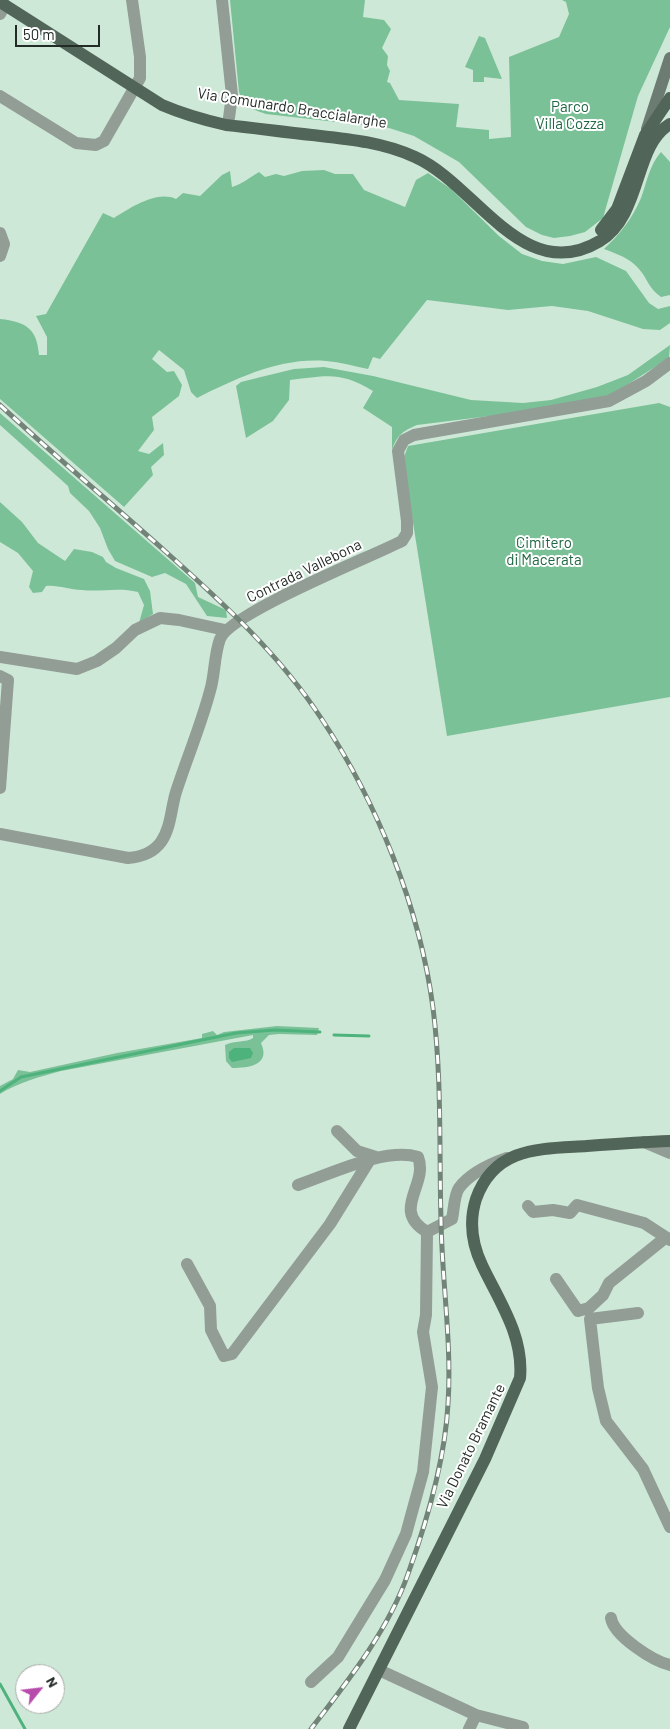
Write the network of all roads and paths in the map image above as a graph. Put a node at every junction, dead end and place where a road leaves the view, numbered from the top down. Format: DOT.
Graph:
graph roads {
  1 [pos="132,0"];
  2 [pos="222,0"];
  3 [pos="2,7"];
  4 [pos="670,58"];
  5 [pos="136,88"];
  6 [pos="0,96"];
  7 [pos="670,98"];
  8 [pos="231,122"];
  9 [pos="670,124"];
  10 [pos="670,134"];
  11 [pos="645,135"];
  12 [pos="649,149"];
  13 [pos="609,228"];
  14 [pos="0,233"];
  15 [pos="0,256"];
  16 [pos="670,363"];
  17 [pos="225,630"];
  18 [pos="0,657"];
  19 [pos="0,676"];
  20 [pos="0,788"];
  21 [pos="0,834"];
  22 [pos="337,1131"];
  23 [pos="670,1141"];
  24 [pos="644,1142"];
  25 [pos="670,1153"];
  26 [pos="512,1157"];
  27 [pos="372,1159"];
  28 [pos="298,1186"];
  29 [pos="528,1206"];
  30 [pos="427,1232"];
  31 [pos="668,1239"];
  32 [pos="187,1264"];
  33 [pos="556,1279"];
  34 [pos="638,1313"];
  35 [pos="670,1527"];
  36 [pos="611,1618"];
  37 [pos="670,1664"];
  38 [pos="379,1670"];
  39 [pos="311,1682"];
  40 [pos="476,1715"];
  41 [pos="523,1726"];
  42 [pos="349,1729"];
  43 [pos="469,1729"];
  1 -- 5 [label="street"];
  2 -- 8 [label="street"];
  3 -- 5 [label="main road"];
  4 -- 11 [label="main road"];
  5 -- 6 [label="street"];
  5 -- 8 [label="main road, Via Comunardo Braccialarghe"];
  5 -- 8 [label="main road"];
  7 -- 11 [label="main road"];
  8 -- 13 [label="main road, Via Comunardo Braccialarghe"];
  9 -- 12 [label="main road"];
  10 -- 12 [label="main road"];
  11 -- 13 [label="main road"];
  12 -- 13 [label="main road"];
  14 -- 15 [label="street"];
  16 -- 17 [label="street, Contrada Vallebona"];
  17 -- 18 [label="street"];
  17 -- 21 [label="street"];
  19 -- 20 [label="street"];
  22 -- 27 [label="street"];
  23 -- 24 [label="main road, Via Donato Bramante"];
  24 -- 25 [label="street"];
  24 -- 26 [label="main road, Via Donato Bramante"];
  26 -- 30 [label="street"];
  26 -- 38 [label="main road, Via Donato Bramante"];
  27 -- 28 [label="street"];
  27 -- 30 [label="street"];
  27 -- 32 [label="street"];
  29 -- 31 [label="street"];
  30 -- 39 [label="street"];
  31 -- 33 [label="street"];
  34 -- 35 [label="street"];
  36 -- 37 [label="street"];
  38 -- 40 [label="street"];
  38 -- 42 [label="main road, Via Donato Bramante"];
  40 -- 41 [label="street"];
  40 -- 43 [label="street"];
}
